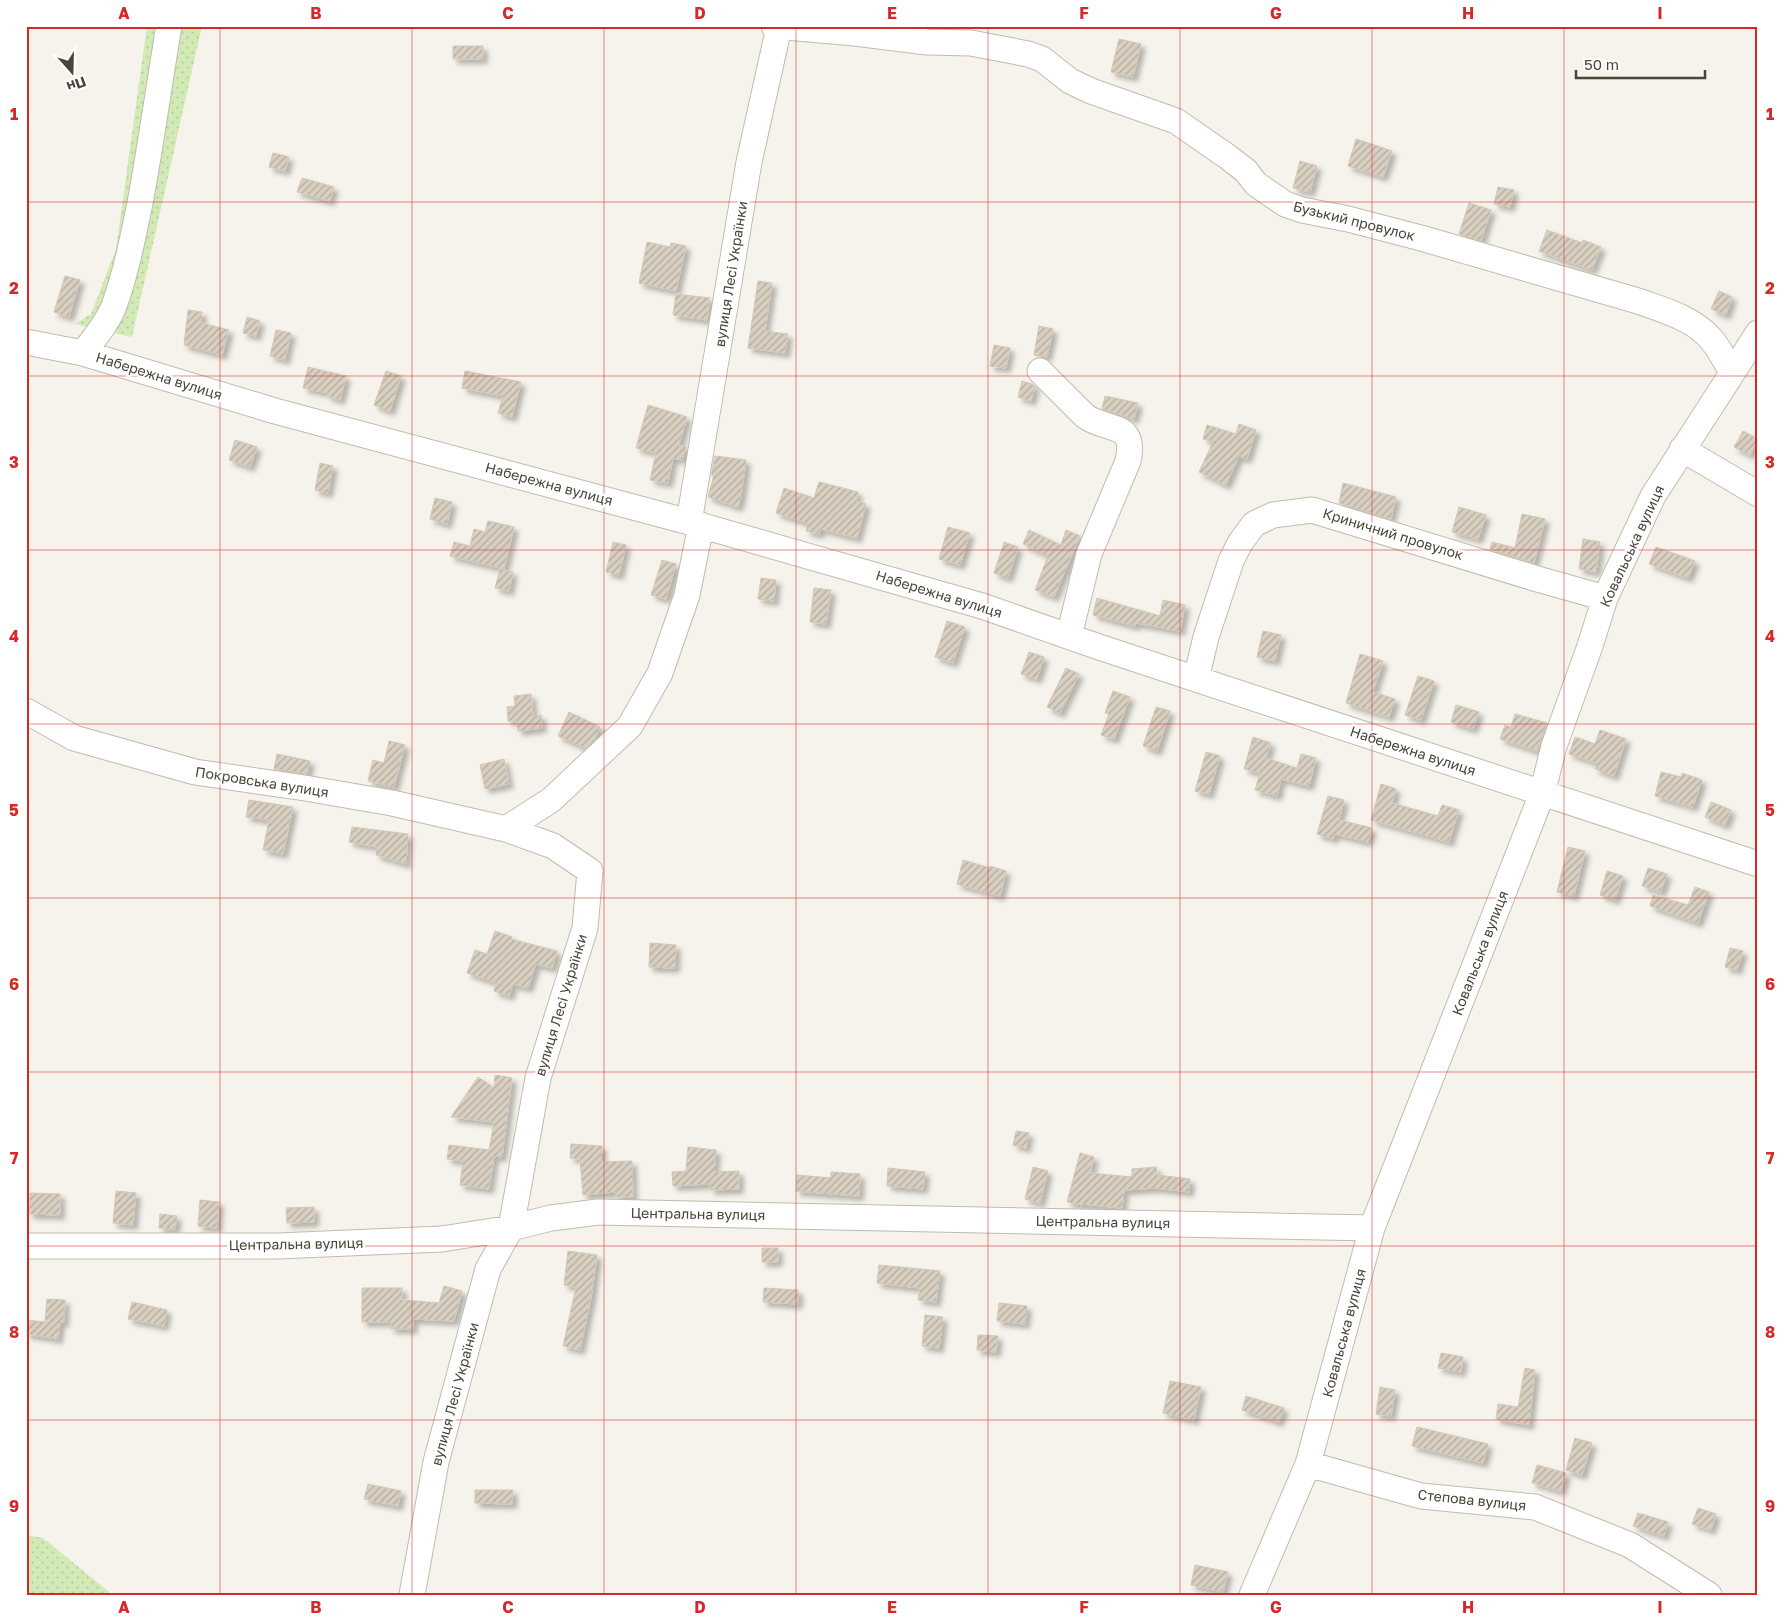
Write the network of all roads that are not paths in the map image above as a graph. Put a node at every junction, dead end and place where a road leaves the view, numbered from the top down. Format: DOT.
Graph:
graph roads {
  1 [pos="169,26"];
  2 [pos="777,27"];
  3 [pos="1758,333"];
  4 [pos="26,342"];
  5 [pos="83,353"];
  6 [pos="1040,371"];
  7 [pos="1732,372"];
  8 [pos="1682,449"];
  9 [pos="1758,494"];
  10 [pos="695,524"];
  11 [pos="1605,598"];
  12 [pos="1069,636"];
  13 [pos="1196,679"];
  14 [pos="26,711"];
  15 [pos="1542,794"];
  16 [pos="506,829"];
  17 [pos="1758,864"];
  18 [pos="511,1228"];
  19 [pos="1372,1228"];
  20 [pos="26,1246"];
  21 [pos="1308,1464"];
  22 [pos="412,1595"];
  23 [pos="1252,1595"];
  24 [pos="1709,1595"];
  1 -- 5 [label="street"];
  2 -- 7 [label="street, Бузький провулок"];
  2 -- 10 [label="street, вулиця Лесі Українки"];
  3 -- 7 [label="street, Ковальська вулиця"];
  4 -- 5 [label="street, Набережна вулиця"];
  5 -- 10 [label="street, Набережна вулиця"];
  6 -- 12 [label="street"];
  7 -- 8 [label="street, Ковальська вулиця"];
  8 -- 9 [label="street"];
  8 -- 11 [label="street, Ковальська вулиця"];
  10 -- 12 [label="street, Набережна вулиця"];
  10 -- 16 [label="street, вулиця Лесі Українки"];
  11 -- 13 [label="street, Криничний провулок"];
  11 -- 15 [label="street, Ковальська вулиця"];
  12 -- 13 [label="street, Набережна вулиця"];
  13 -- 15 [label="street, Набережна вулиця"];
  14 -- 16 [label="street, Покровська вулиця"];
  15 -- 17 [label="street, Набережна вулиця"];
  15 -- 19 [label="street, Ковальська вулиця"];
  16 -- 18 [label="street, вулиця Лесі Українки"];
  18 -- 19 [label="street, Центральна вулиця"];
  18 -- 20 [label="street, Центральна вулиця"];
  18 -- 22 [label="street, вулиця Лесі Українки"];
  19 -- 21 [label="street, Ковальська вулиця"];
  21 -- 23 [label="street, Ковальська вулиця"];
  21 -- 24 [label="street, Степова вулиця"];
}
